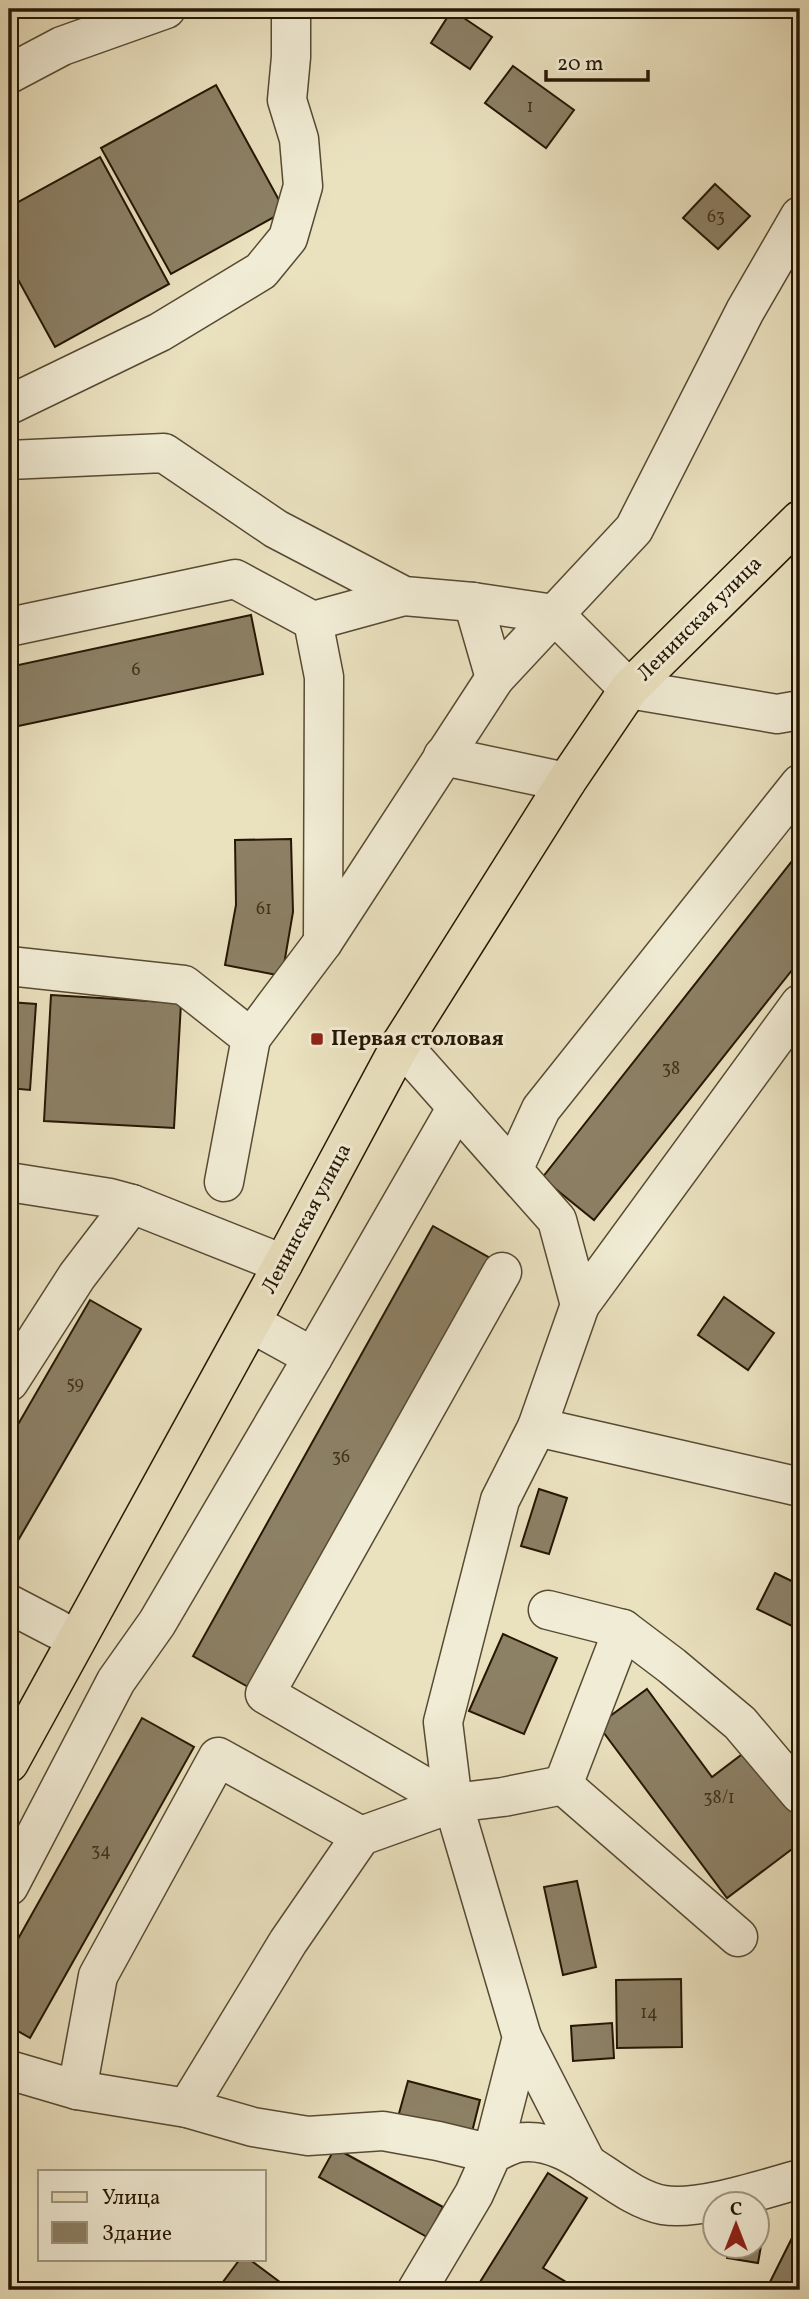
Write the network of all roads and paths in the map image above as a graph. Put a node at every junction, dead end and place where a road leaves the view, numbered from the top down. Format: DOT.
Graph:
graph roads {
  1 [pos="166,9"];
  2 [pos="291,9"];
  3 [pos="9,74"];
  4 [pos="800,216"];
  5 [pos="9,405"];
  6 [pos="9,460"];
  7 [pos="800,520"];
  8 [pos="404,596"];
  9 [pos="473,602"];
  10 [pos="554,614"];
  11 [pos="313,621"];
  12 [pos="9,627"];
  13 [pos="495,678"];
  14 [pos="629,689"];
  15 [pos="800,710"];
  16 [pos="443,756"];
  17 [pos="566,782"];
  18 [pos="800,784"];
  19 [pos="323,942"];
  20 [pos="9,966"];
  21 [pos="800,1004"];
  22 [pos="251,1038"];
  23 [pos="401,1044"];
  24 [pos="457,1107"];
  25 [pos="513,1170"];
  26 [pos="9,1182"];
  27 [pos="224,1182"];
  28 [pos="132,1204"];
  29 [pos="283,1264"];
  30 [pos="502,1272"];
  31 [pos="580,1306"];
  32 [pos="251,1323"];
  33 [pos="313,1357"];
  34 [pos="12,1368"];
  35 [pos="537,1427"];
  36 [pos="800,1487"];
  37 [pos="9,1604"];
  38 [pos="548,1610"];
  39 [pos="57,1629"];
  40 [pos="623,1629"];
  41 [pos="9,1763"];
  42 [pos="563,1785"];
  43 [pos="800,1794"];
  44 [pos="453,1803"];
  45 [pos="361,1836"];
  46 [pos="9,1886"];
  47 [pos="738,1937"];
  48 [pos="522,2037"];
  49 [pos="9,2070"];
  50 [pos="77,2090"];
  51 [pos="187,2108"];
  52 [pos="492,2154"];
  53 [pos="587,2164"];
  54 [pos="800,2179"];
  55 [pos="417,2290"];
  1 -- 3 [label="street"];
  2 -- 5 [label="street"];
  4 -- 10 [label="street"];
  6 -- 8 [label="street"];
  7 -- 14 [label="main road, Ленинская улица"];
  8 -- 9 [label="street"];
  8 -- 11 [label="street"];
  9 -- 10 [label="street"];
  9 -- 13 [label="street"];
  10 -- 13 [label="street"];
  10 -- 14 [label="street"];
  11 -- 12 [label="street"];
  11 -- 19 [label="street"];
  13 -- 16 [label="street"];
  14 -- 15 [label="street, Ленинская улица"];
  14 -- 17 [label="main road, Ленинская улица"];
  16 -- 17 [label="street"];
  16 -- 19 [label="street"];
  17 -- 23 [label="main road, Ленинская улица"];
  18 -- 25 [label="street"];
  19 -- 22 [label="street"];
  20 -- 22 [label="street"];
  21 -- 31 [label="street"];
  22 -- 27 [label="street"];
  23 -- 24 [label="street"];
  23 -- 29 [label="main road, Ленинская улица"];
  24 -- 25 [label="street"];
  24 -- 33 [label="street"];
  25 -- 31 [label="street"];
  26 -- 28 [label="street"];
  28 -- 29 [label="street"];
  28 -- 34 [label="street"];
  29 -- 32 [label="main road, Ленинская улица"];
  30 -- 44 [label="street"];
  31 -- 35 [label="street"];
  32 -- 33 [label="street"];
  32 -- 41 [label="main road, Ленинская улица"];
  33 -- 46 [label="street"];
  35 -- 36 [label="street"];
  35 -- 44 [label="street"];
  37 -- 39 [label="street"];
  38 -- 40 [label="street"];
  40 -- 42 [label="street"];
  40 -- 43 [label="street"];
  42 -- 44 [label="street"];
  42 -- 47 [label="street"];
  44 -- 45 [label="street"];
  44 -- 48 [label="street"];
  45 -- 50 [label="street"];
  45 -- 51 [label="street"];
  48 -- 52 [label="street"];
  48 -- 53 [label="street"];
  49 -- 50 [label="street"];
  50 -- 51 [label="street"];
  51 -- 52 [label="street"];
  52 -- 53 [label="street"];
  52 -- 55 [label="street"];
  53 -- 54 [label="street"];
}
